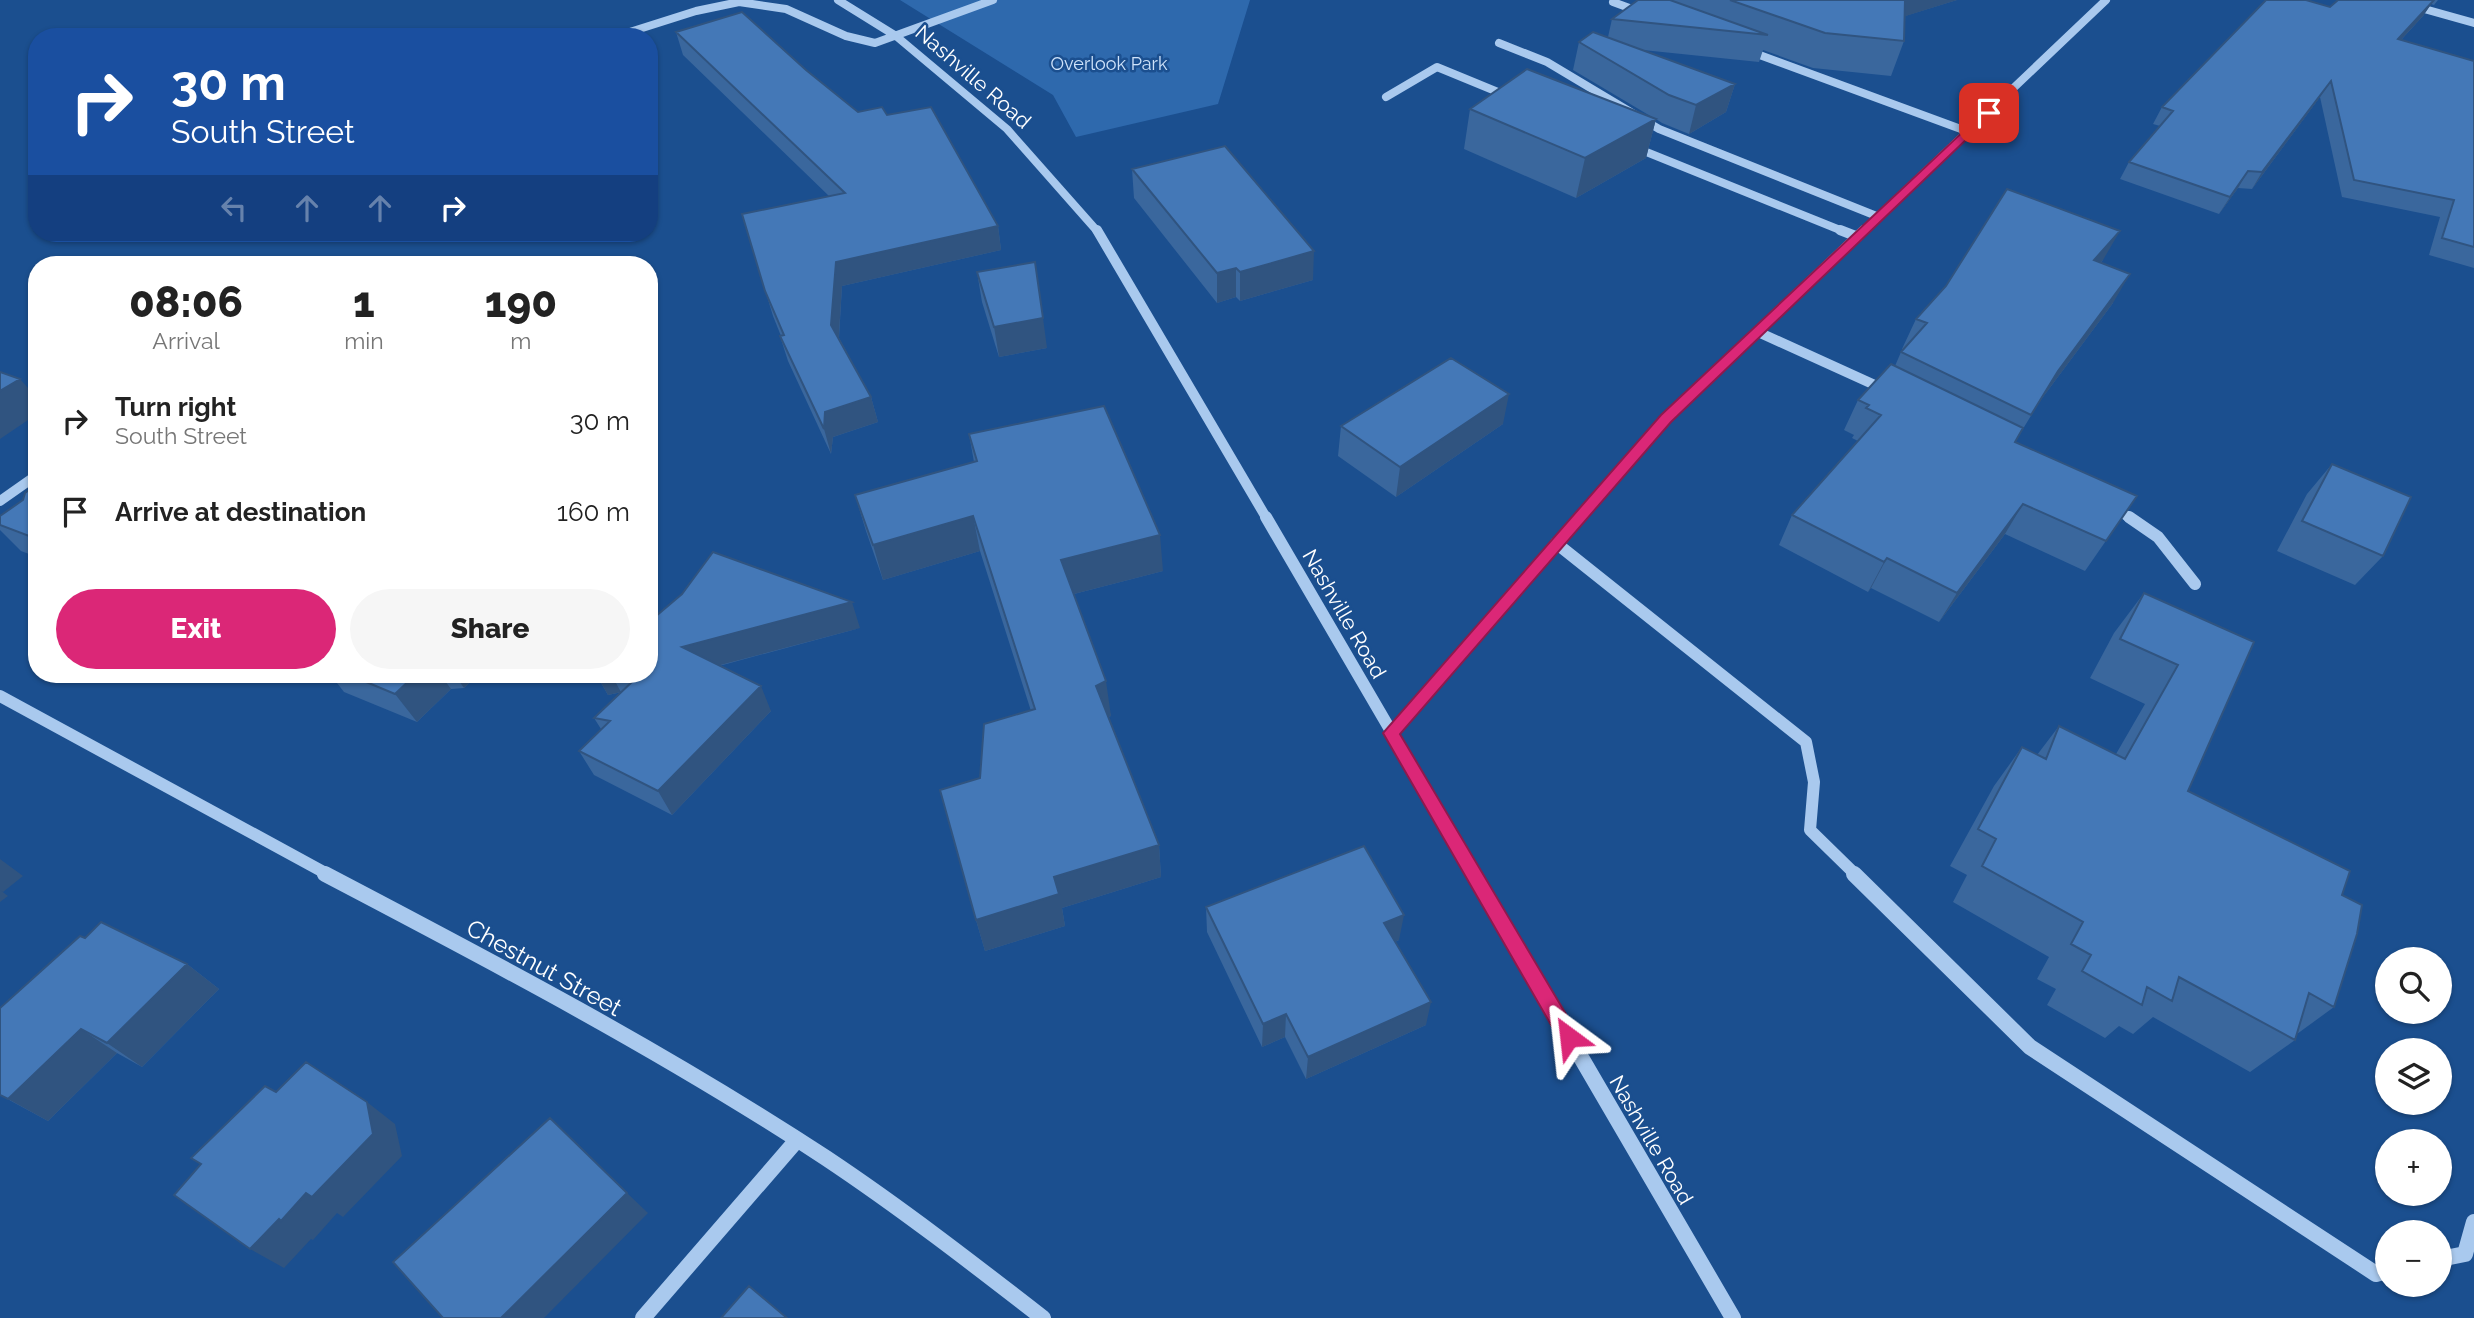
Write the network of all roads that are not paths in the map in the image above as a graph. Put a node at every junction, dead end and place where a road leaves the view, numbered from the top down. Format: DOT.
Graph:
graph roads {
  1 [pos="838,0"];
  2 [pos="993,0"];
  3 [pos="2106,0"];
  4 [pos="2392,0"];
  5 [pos="1613,2"];
  6 [pos="1651,16"];
  7 [pos="2474,23"];
  8 [pos="641,28"];
  9 [pos="896,36"];
  10 [pos="1499,43"];
  11 [pos="1740,48"];
  12 [pos="1385,97"];
  13 [pos="1513,98"];
  14 [pos="1969,132"];
  15 [pos="1628,145"];
  16 [pos="1879,217"];
  17 [pos="1858,237"];
  18 [pos="1758,332"];
  19 [pos="1895,394"];
  20 [pos="28,481"];
  21 [pos="2102,499"];
  22 [pos="0,501"];
  23 [pos="1556,542"];
  24 [pos="2195,584"];
  25 [pos="0,696"];
  26 [pos="1391,733"];
  27 [pos="797,1140"];
  28 [pos="2474,1222"];
  29 [pos="2452,1257"];
  30 [pos="2375,1272"];
  31 [pos="643,1318"];
  32 [pos="1043,1318"];
  33 [pos="1732,1318"];
  1 -- 9 [label="street, Nashville Road"];
  2 -- 9 [label="street"];
  3 -- 14 [label="street"];
  4 -- 7 [label="street"];
  5 -- 6 [label="street"];
  8 -- 9 [label="street"];
  9 -- 26 [label="street, Nashville Road"];
  10 -- 16 [label="lane"];
  11 -- 14 [label="street"];
  12 -- 13 [label="street"];
  14 -- 16 [label="street"];
  15 -- 17 [label="street"];
  16 -- 17 [label="street"];
  17 -- 18 [label="street"];
  18 -- 19 [label="street"];
  18 -- 23 [label="street"];
  20 -- 22 [label="street"];
  21 -- 24 [label="street"];
  23 -- 26 [label="street"];
  23 -- 30 [label="street"];
  25 -- 27 [label="street, Chestnut Street"];
  26 -- 33 [label="street, Nashville Road"];
  27 -- 31 [label="street"];
  27 -- 32 [label="street, Chestnut Street"];
  28 -- 29 [label="street"];
}
